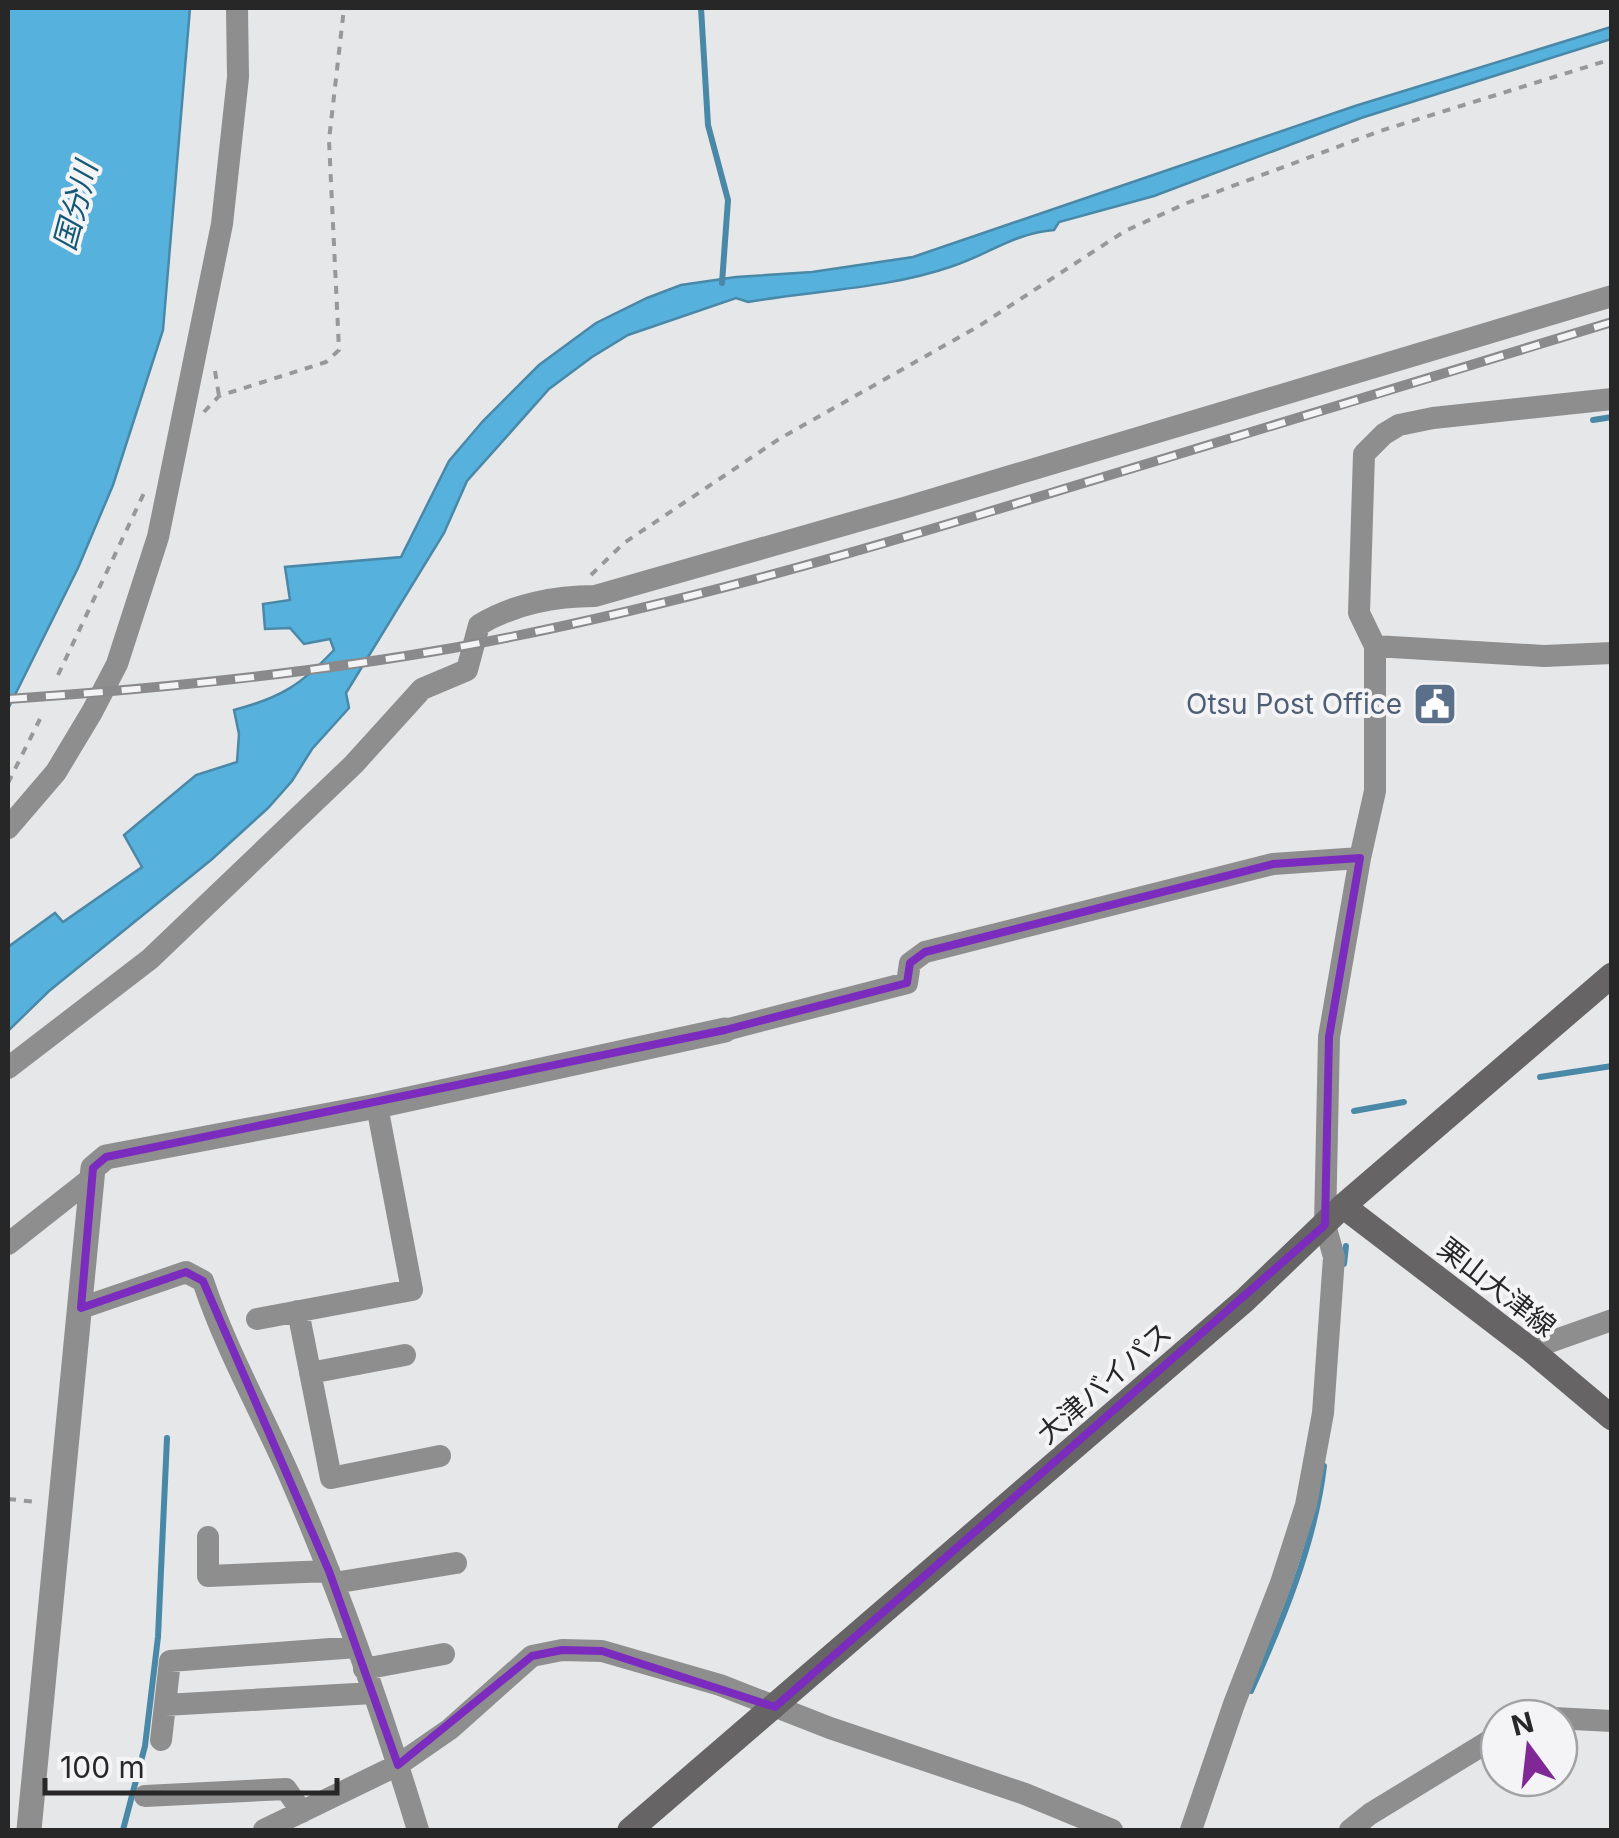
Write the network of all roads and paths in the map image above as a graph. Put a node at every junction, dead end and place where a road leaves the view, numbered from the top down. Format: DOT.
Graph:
graph roads {
  1 [pos="238,8"];
  2 [pos="344,8"];
  3 [pos="1612,59"];
  4 [pos="1612,296"];
  5 [pos="1612,399"];
  6 [pos="178,441"];
  7 [pos="148,484"];
  8 [pos="570,596"];
  9 [pos="1375,646"];
  10 [pos="1612,653"];
  11 [pos="58,675"];
  12 [pos="40,720"];
  13 [pos="8,783"];
  14 [pos="8,828"];
  15 [pos="1360,858"];
  16 [pos="1612,974"];
  17 [pos="725,1030"];
  18 [pos="10,1060"];
  19 [pos="377,1106"];
  20 [pos="93,1178"];
  21 [pos="1334,1215"];
  22 [pos="8,1244"];
  23 [pos="80,1308"];
  24 [pos="298,1312"];
  25 [pos="257,1320"];
  26 [pos="1612,1320"];
  27 [pos="1530,1350"];
  28 [pos="406,1356"];
  29 [pos="310,1372"];
  30 [pos="1612,1418"];
  31 [pos="440,1456"];
  32 [pos="8,1498"];
  33 [pos="60,1506"];
  34 [pos="208,1537"];
  35 [pos="456,1562"];
  36 [pos="332,1577"];
  37 [pos="444,1654"];
  38 [pos="360,1658"];
  39 [pos="373,1693"];
  40 [pos="165,1706"];
  41 [pos="775,1707"];
  42 [pos="1579,1719"];
  43 [pos="1612,1721"];
  44 [pos="161,1740"];
  45 [pos="1479,1747"];
  46 [pos="398,1765"];
  47 [pos="145,1796"];
  48 [pos="302,1812"];
  49 [pos="29,1830"];
  50 [pos="264,1830"];
  51 [pos="418,1830"];
  52 [pos="630,1830"];
  53 [pos="1112,1830"];
  54 [pos="1191,1830"];
  55 [pos="1350,1830"];
  1 -- 6 [label="street"];
  2 -- 6 [label="path"];
  3 -- 8 [label="path"];
  4 -- 8 [label="street"];
  5 -- 9 [label="street"];
  6 -- 14 [label="street"];
  7 -- 11 [label="path"];
  8 -- 18 [label="street"];
  9 -- 10 [label="street"];
  9 -- 15 [label="street"];
  12 -- 13 [label="path"];
  15 -- 17 [label="street"];
  15 -- 21 [label="street"];
  16 -- 21 [label="main road, 大津バイパス"];
  17 -- 19 [label="street"];
  19 -- 20 [label="street"];
  19 -- 24 [label="street"];
  20 -- 22 [label="street"];
  20 -- 23 [label="street"];
  21 -- 27 [label="main road, 栗山大津線"];
  21 -- 41 [label="main road, 大津バイパス"];
  21 -- 54 [label="street"];
  23 -- 33 [label="street"];
  23 -- 36 [label="street"];
  24 -- 25 [label="street"];
  24 -- 29 [label="street"];
  26 -- 27 [label="street"];
  27 -- 30 [label="main road, 栗山大津線"];
  28 -- 29 [label="street"];
  29 -- 31 [label="street"];
  32 -- 33 [label="path"];
  33 -- 49 [label="street"];
  34 -- 36 [label="street"];
  35 -- 36 [label="street"];
  36 -- 38 [label="street"];
  37 -- 38 [label="street"];
  38 -- 39 [label="street"];
  38 -- 40 [label="street"];
  39 -- 40 [label="street"];
  39 -- 46 [label="street"];
  40 -- 44 [label="street"];
  41 -- 46 [label="street"];
  41 -- 52 [label="main road, 大津バイパス"];
  41 -- 53 [label="street"];
  42 -- 43 [label="street"];
  45 -- 55 [label="street"];
  46 -- 48 [label="street"];
  46 -- 51 [label="street"];
  47 -- 48 [label="street"];
  48 -- 50 [label="street"];
}
